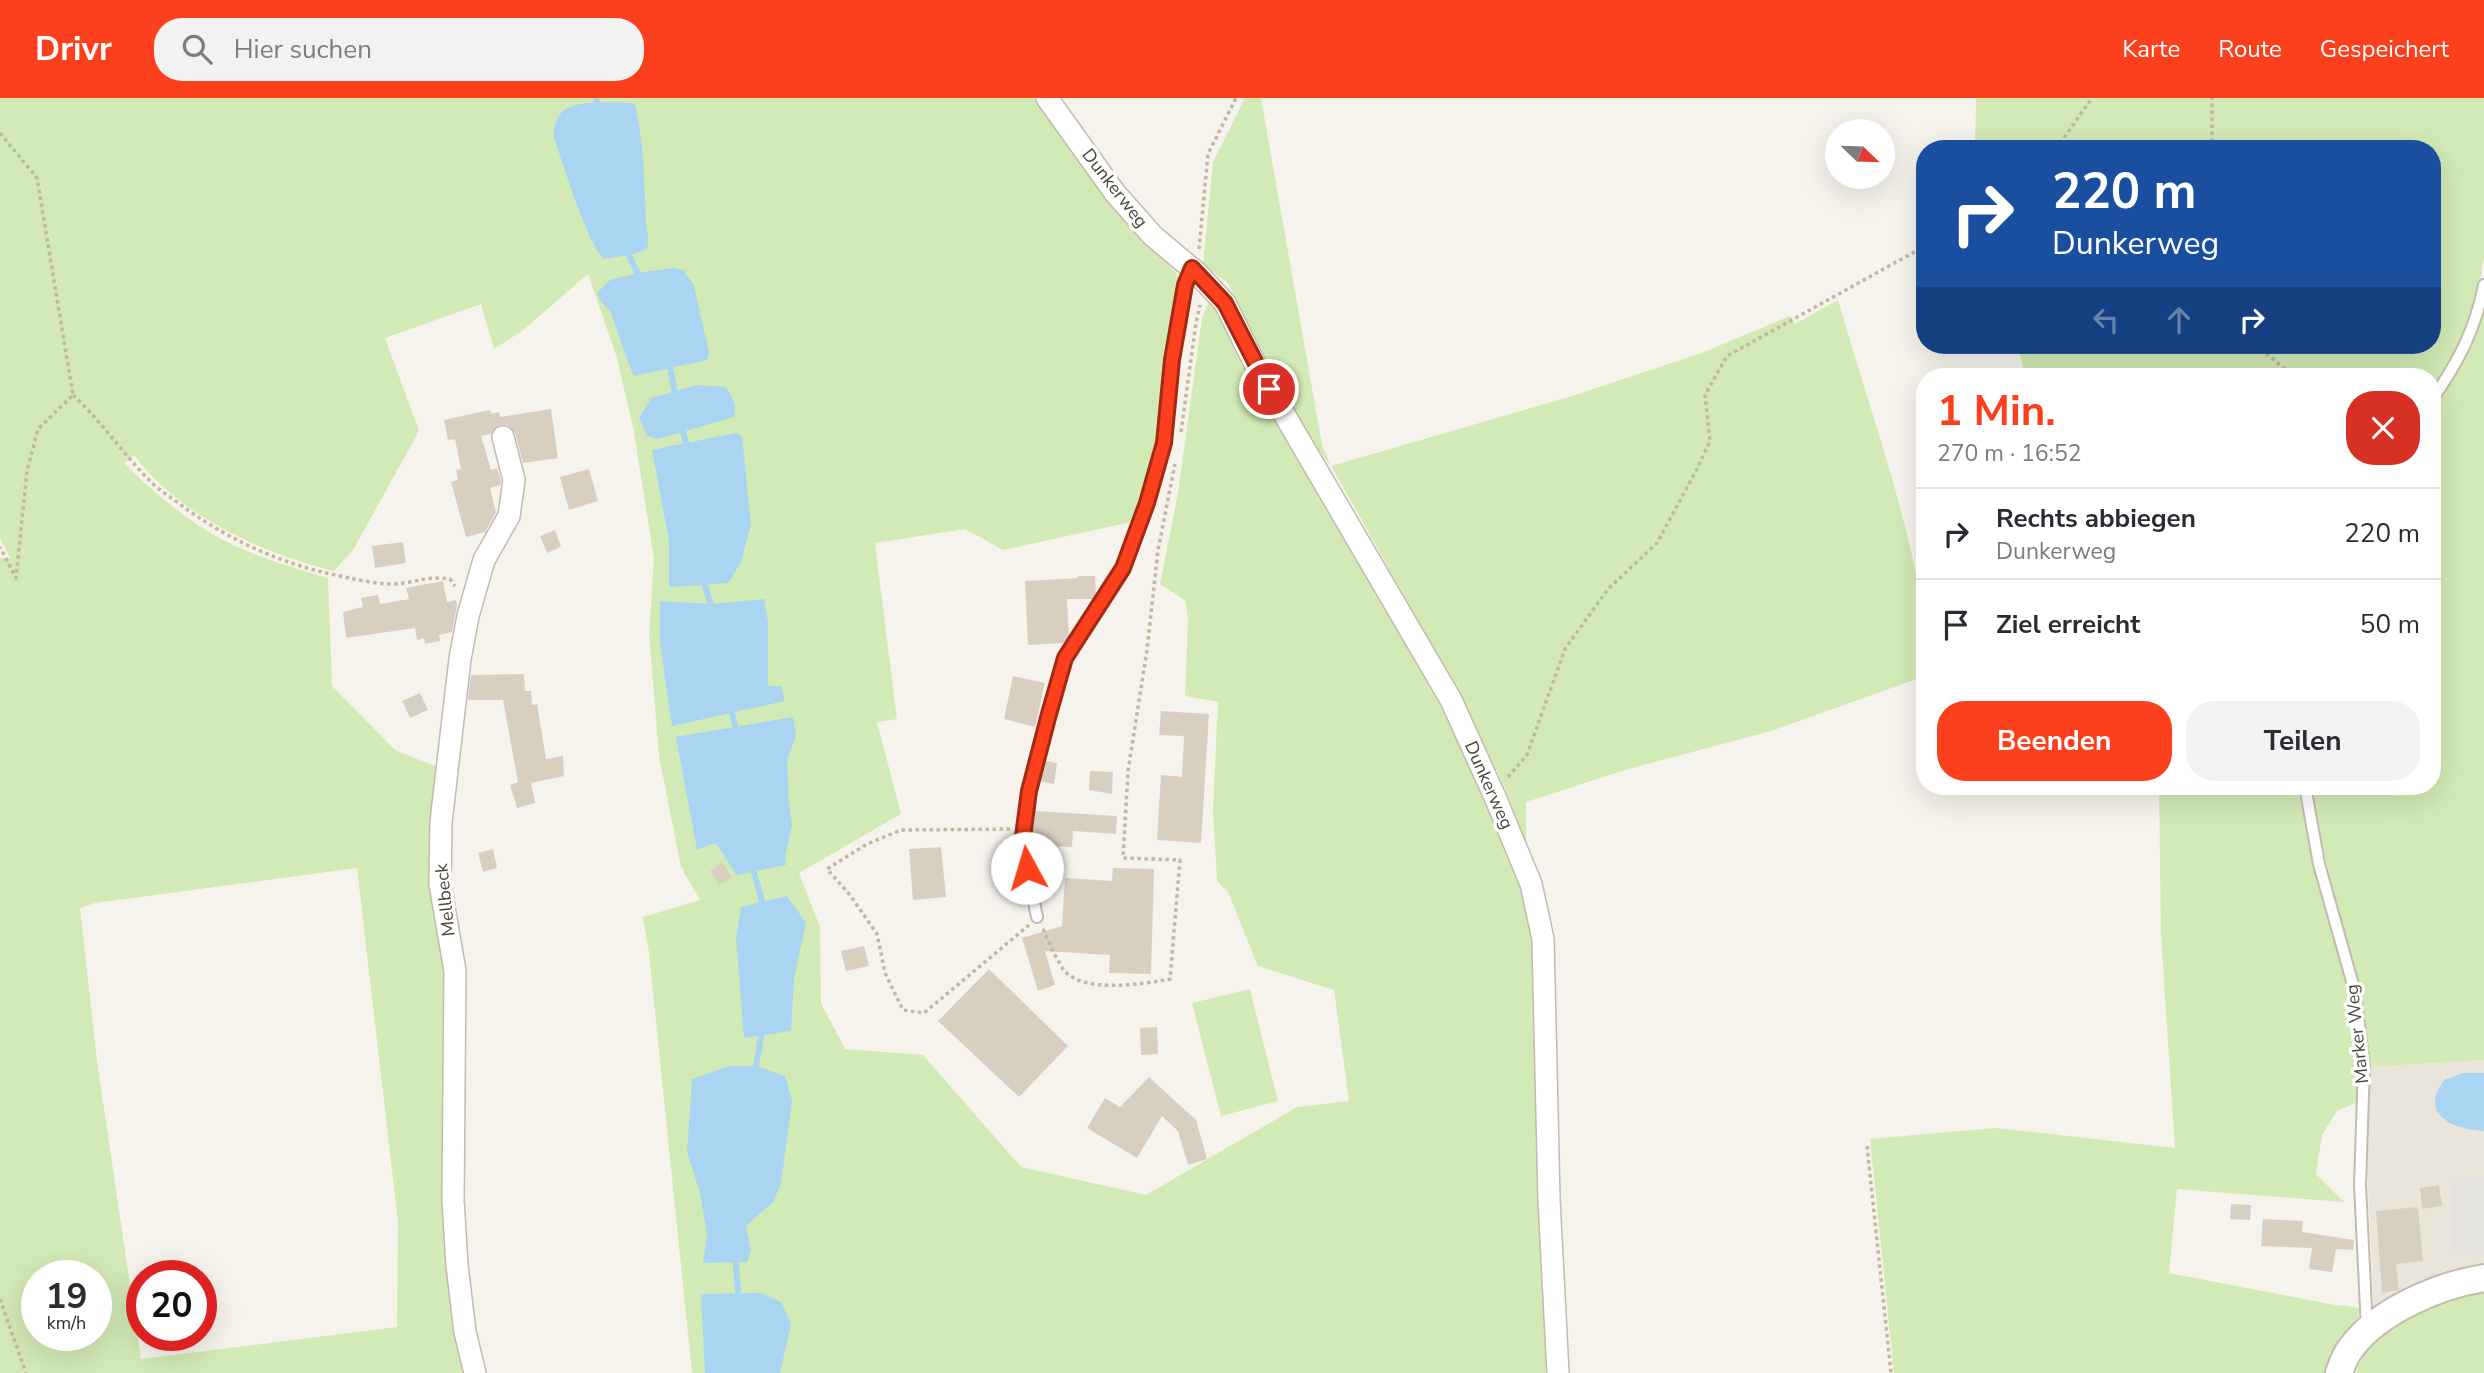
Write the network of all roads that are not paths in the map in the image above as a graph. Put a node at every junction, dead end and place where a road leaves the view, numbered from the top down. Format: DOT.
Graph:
graph roads {
  1 [pos="1047,98"];
  2 [pos="1198,275"];
  3 [pos="2484,285"];
  4 [pos="2441,387"];
  5 [pos="503,437"];
  6 [pos="2307,795"];
  7 [pos="1037,917"];
  8 [pos="2484,1278"];
  9 [pos="2367,1330"];
  10 [pos="475,1373"];
  11 [pos="1558,1373"];
  12 [pos="2339,1373"];
  1 -- 2 [label="street, Dunkerweg"];
  2 -- 7 [label="lane"];
  2 -- 11 [label="street, Dunkerweg"];
  3 -- 4 [label="lane"];
  5 -- 10 [label="street, Mellbeck"];
  6 -- 9 [label="lane, Marker Weg"];
  8 -- 9 [label="street"];
  9 -- 12 [label="street"];
}
